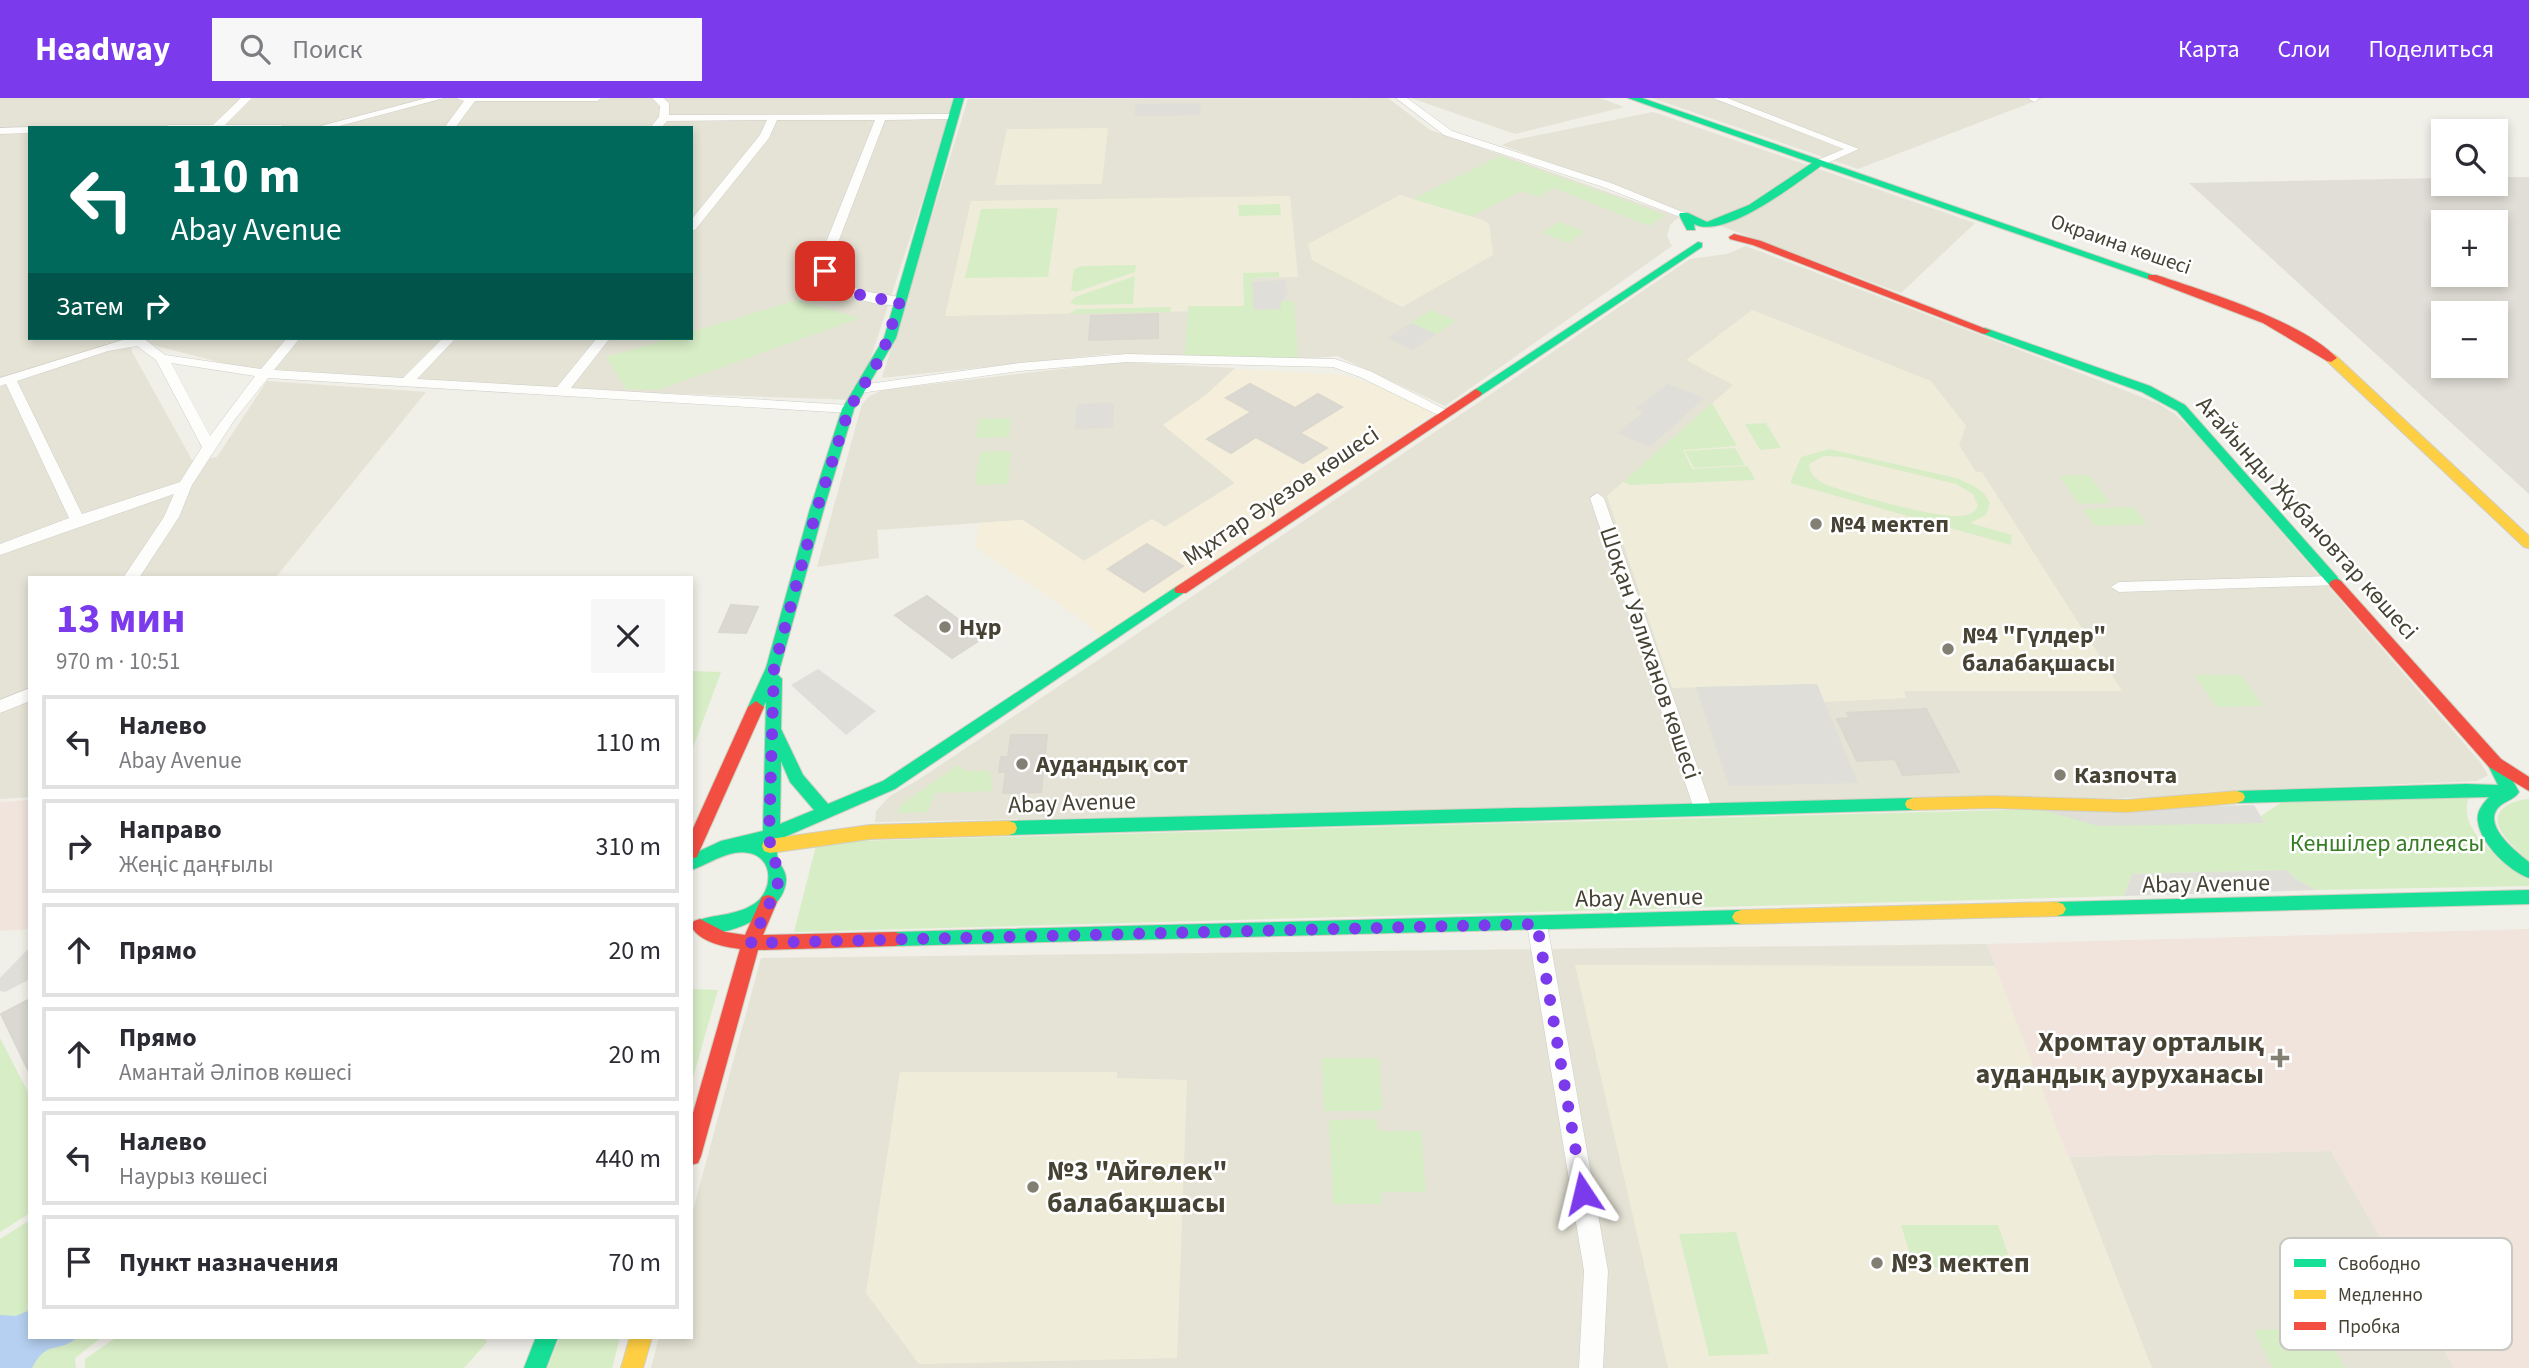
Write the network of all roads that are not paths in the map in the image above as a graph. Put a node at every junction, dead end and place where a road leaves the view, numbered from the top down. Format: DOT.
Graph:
graph roads {
  1 [pos="247,98"];
  2 [pos="439,98"];
  3 [pos="597,98"];
  4 [pos="657,98"];
  5 [pos="959,98"];
  6 [pos="1401,98"];
  7 [pos="1633,98"];
  8 [pos="1718,98"];
  9 [pos="466,99"];
  10 [pos="954,116"];
  11 [pos="881,117"];
  12 [pos="664,118"];
  13 [pos="773,118"];
  14 [pos="218,126"];
  15 [pos="326,126"];
  16 [pos="450,126"];
  17 [pos="657,126"];
  18 [pos="28,130"];
  19 [pos="0,131"];
  20 [pos="1819,163"];
  21 [pos="693,226"];
  22 [pos="1713,231"];
  23 [pos="900,301"];
  24 [pos="134,340"];
  25 [pos="139,340"];
  26 [pos="292,340"];
  27 [pos="448,340"];
  28 [pos="602,340"];
  29 [pos="161,358"];
  30 [pos="267,374"];
  31 [pos="5,380"];
  32 [pos="405,384"];
  33 [pos="860,389"];
  34 [pos="560,393"];
  35 [pos="849,409"];
  36 [pos="1446,413"];
  37 [pos="209,447"];
  38 [pos="185,485"];
  39 [pos="1597,498"];
  40 [pos="78,520"];
  41 [pos="2529,544"];
  42 [pos="0,551"];
  43 [pos="132,576"];
  44 [pos="2333,581"];
  45 [pos="2119,587"];
  46 [pos="774,668"];
  47 [pos="28,695"];
  48 [pos="0,707"];
  49 [pos="773,727"];
  50 [pos="2496,763"];
  51 [pos="889,785"];
  52 [pos="2529,785"];
  53 [pos="2509,792"];
  54 [pos="2529,792"];
  55 [pos="867,805"];
  56 [pos="1703,809"];
  57 [pos="825,812"];
  58 [pos="870,832"];
  59 [pos="809,841"];
  60 [pos="771,846"];
  61 [pos="693,848"];
  62 [pos="693,862"];
  63 [pos="2529,871"];
  64 [pos="772,896"];
  65 [pos="2529,897"];
  66 [pos="696,924"];
  67 [pos="1537,924"];
  68 [pos="751,943"];
  69 [pos="693,1149"];
  70 [pos="546,1339"];
  71 [pos="639,1339"];
  72 [pos="535,1368"];
  73 [pos="632,1368"];
  74 [pos="1591,1368"];
  1 -- 14 [label="street"];
  2 -- 15 [label="street"];
  3 -- 9 [label="street"];
  4 -- 12 [label="street"];
  5 -- 10 [label="street"];
  6 -- 22 [label="street, Ағайынды Жұбановтар көшесі"];
  7 -- 20 [label="street, Окраина көшесі"];
  8 -- 20 [label="street"];
  9 -- 16 [label="street"];
  10 -- 11 [label="street"];
  10 -- 23 [label="street"];
  11 -- 13 [label="street"];
  11 -- 23 [label="street"];
  12 -- 13 [label="street"];
  12 -- 17 [label="street"];
  13 -- 21 [label="street"];
  18 -- 19 [label="street"];
  20 -- 22 [label="street"];
  20 -- 41 [label="street, Окраина көшесі"];
  22 -- 36 [label="street, Мұхтар Әуезов көшесі"];
  22 -- 44 [label="street, Ағайынды Жұбановтар көшесі"];
  23 -- 33 [label="street"];
  24 -- 31 [label="street"];
  25 -- 29 [label="street"];
  26 -- 30 [label="street"];
  27 -- 32 [label="street"];
  28 -- 34 [label="street"];
  29 -- 30 [label="street"];
  29 -- 37 [label="street"];
  30 -- 32 [label="street"];
  30 -- 37 [label="street"];
  31 -- 40 [label="street"];
  32 -- 34 [label="street"];
  33 -- 35 [label="street"];
  33 -- 36 [label="street"];
  34 -- 35 [label="street"];
  35 -- 46 [label="street"];
  36 -- 51 [label="street, Мұхтар Әуезов көшесі"];
  37 -- 38 [label="street"];
  38 -- 40 [label="street"];
  38 -- 43 [label="street"];
  39 -- 56 [label="street, Шоқан Уәлиханов көшесі"];
  40 -- 42 [label="street"];
  44 -- 45 [label="street"];
  44 -- 50 [label="street, Ағайынды Жұбановтар көшесі"];
  46 -- 49 [label="street"];
  46 -- 61 [label="street"];
  47 -- 48 [label="street"];
  49 -- 57 [label="street"];
  49 -- 60 [label="street"];
  50 -- 52 [label="street"];
  50 -- 53 [label="street"];
  51 -- 55 [label="street, Мұхтар Әуезов көшесі"];
  51 -- 57 [label="street, Мұхтар Әуезов көшесі"];
  53 -- 54 [label="street, Abay Avenue"];
  53 -- 56 [label="street, Abay Avenue"];
  53 -- 63 [label="street"];
  55 -- 58 [label="street"];
  55 -- 59 [label="street, Мұхтар Әуезов көшесі"];
  56 -- 58 [label="street, Abay Avenue"];
  57 -- 60 [label="street, Мұхтар Әуезов көшесі"];
  58 -- 59 [label="street, Abay Avenue"];
  59 -- 60 [label="street, Abay Avenue"];
  59 -- 64 [label="street, Мұхтар Әуезов көшесі"];
  60 -- 62 [label="street"];
  60 -- 64 [label="street"];
  64 -- 66 [label="street"];
  64 -- 68 [label="street, Мұхтар Әуезов көшесі"];
  65 -- 67 [label="street, Abay Avenue"];
  66 -- 68 [label="street, Abay Avenue"];
  67 -- 68 [label="street, Abay Avenue"];
  67 -- 74 [label="street"];
  68 -- 69 [label="street, Мұхтар Әуезов көшесі"];
  70 -- 72 [label="street"];
  71 -- 73 [label="street"];
}
